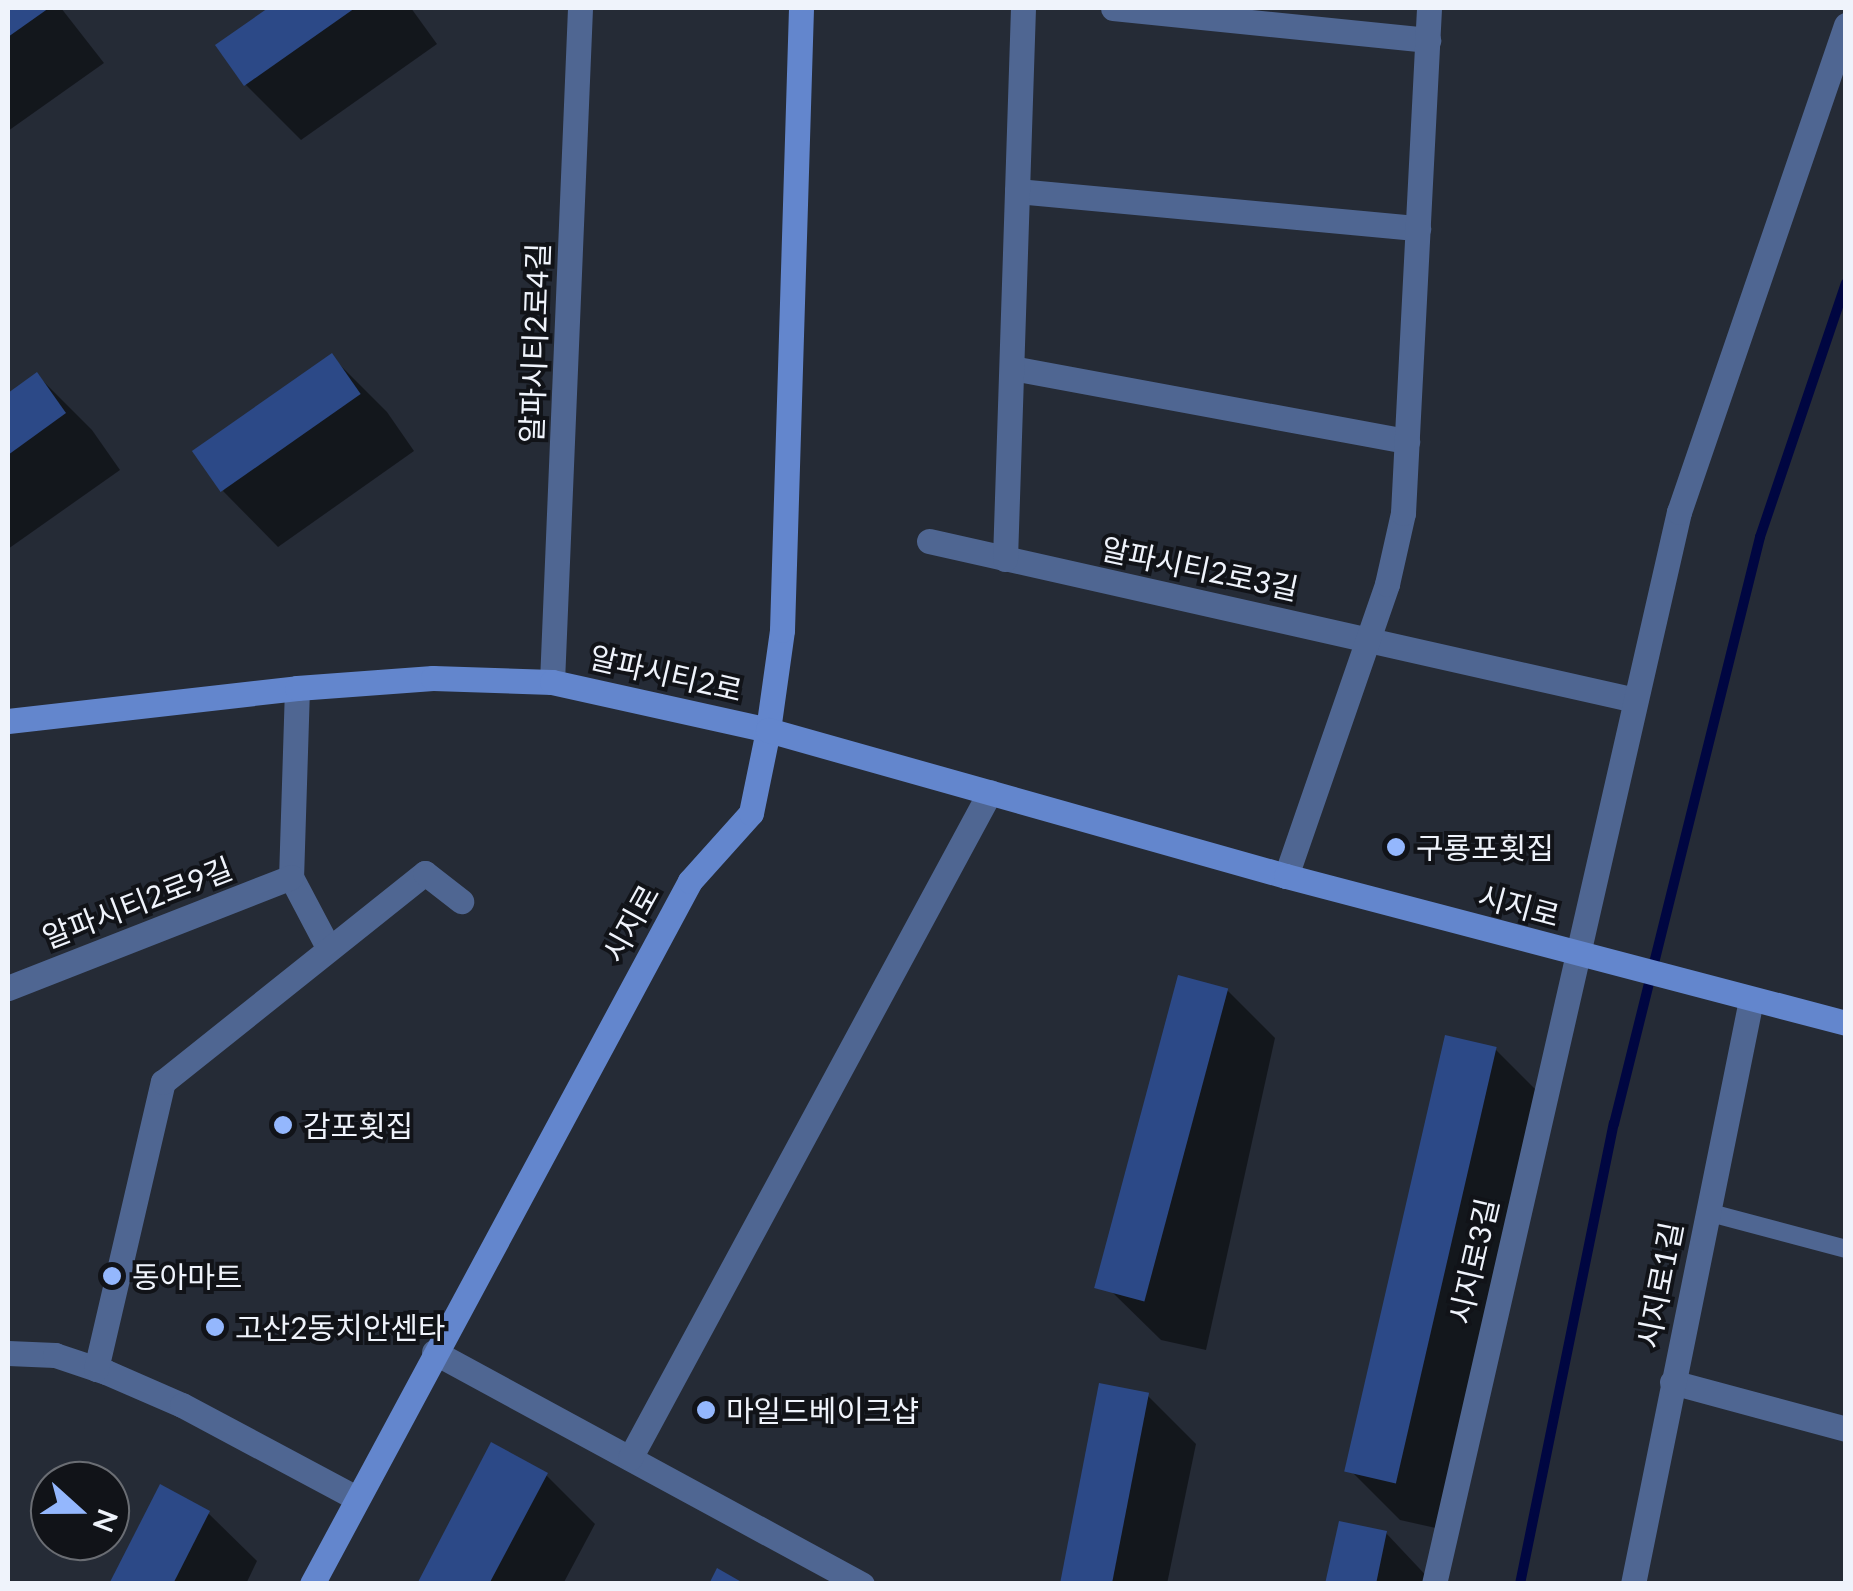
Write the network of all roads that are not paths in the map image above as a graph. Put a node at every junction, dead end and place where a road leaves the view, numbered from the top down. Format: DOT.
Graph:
graph roads {
  1 [pos="580,8"];
  2 [pos="801,8"];
  3 [pos="1023,8"];
  4 [pos="1113,8"];
  5 [pos="1429,8"];
  6 [pos="1846,25"];
  7 [pos="1428,40"];
  8 [pos="1017,191"];
  9 [pos="1418,228"];
  10 [pos="1012,368"];
  11 [pos="1407,440"];
  12 [pos="929,542"];
  13 [pos="1005,559"];
  14 [pos="1369,638"];
  15 [pos="552,682"];
  16 [pos="298,688"];
  17 [pos="1635,700"];
  18 [pos="8,722"];
  19 [pos="768,730"];
  20 [pos="990,792"];
  21 [pos="1286,876"];
  22 [pos="291,877"];
  23 [pos="460,901"];
  24 [pos="329,949"];
  25 [pos="1576,954"];
  26 [pos="8,988"];
  27 [pos="1751,1000"];
  28 [pos="1846,1022"];
  29 [pos="1707,1212"];
  30 [pos="1846,1249"];
  31 [pos="434,1352"];
  32 [pos="8,1353"];
  33 [pos="96,1369"];
  34 [pos="1672,1382"];
  35 [pos="1846,1429"];
  36 [pos="630,1458"];
  37 [pos="356,1498"];
  38 [pos="312,1584"];
  39 [pos="862,1584"];
  40 [pos="1434,1584"];
  41 [pos="1633,1584"];
  1 -- 15 [label="street, 알파시티2로4길"];
  2 -- 19 [label="street, 알파시티2로"];
  3 -- 8 [label="street"];
  4 -- 7 [label="street"];
  5 -- 7 [label="street"];
  6 -- 17 [label="street, 시지로"];
  7 -- 9 [label="street"];
  8 -- 9 [label="street"];
  8 -- 10 [label="street"];
  9 -- 11 [label="street"];
  10 -- 11 [label="street"];
  10 -- 13 [label="street"];
  11 -- 14 [label="street"];
  12 -- 13 [label="street, 알파시티2로3길"];
  13 -- 14 [label="street, 알파시티2로3길"];
  14 -- 17 [label="street"];
  14 -- 21 [label="street"];
  15 -- 16 [label="street, 알파시티2로"];
  15 -- 19 [label="street, 알파시티2로"];
  16 -- 18 [label="street, 알파시티2로"];
  16 -- 22 [label="street"];
  17 -- 25 [label="street, 시지로"];
  19 -- 20 [label="street, 시지로"];
  19 -- 31 [label="street, 시지로"];
  20 -- 21 [label="street, 시지로"];
  20 -- 36 [label="street"];
  21 -- 25 [label="street, 시지로"];
  22 -- 24 [label="street"];
  22 -- 26 [label="street, 알파시티2로9길"];
  23 -- 24 [label="street"];
  24 -- 33 [label="street"];
  25 -- 27 [label="street"];
  25 -- 40 [label="street, 시지로3길"];
  27 -- 28 [label="street"];
  27 -- 29 [label="street, 시지로1길"];
  29 -- 30 [label="lane"];
  29 -- 34 [label="street, 시지로1길"];
  31 -- 36 [label="street"];
  31 -- 37 [label="street, 시지로"];
  32 -- 33 [label="street"];
  33 -- 37 [label="street"];
  34 -- 35 [label="street"];
  34 -- 41 [label="street, 시지로1길"];
  36 -- 39 [label="street"];
  37 -- 38 [label="street, 시지로"];
}
